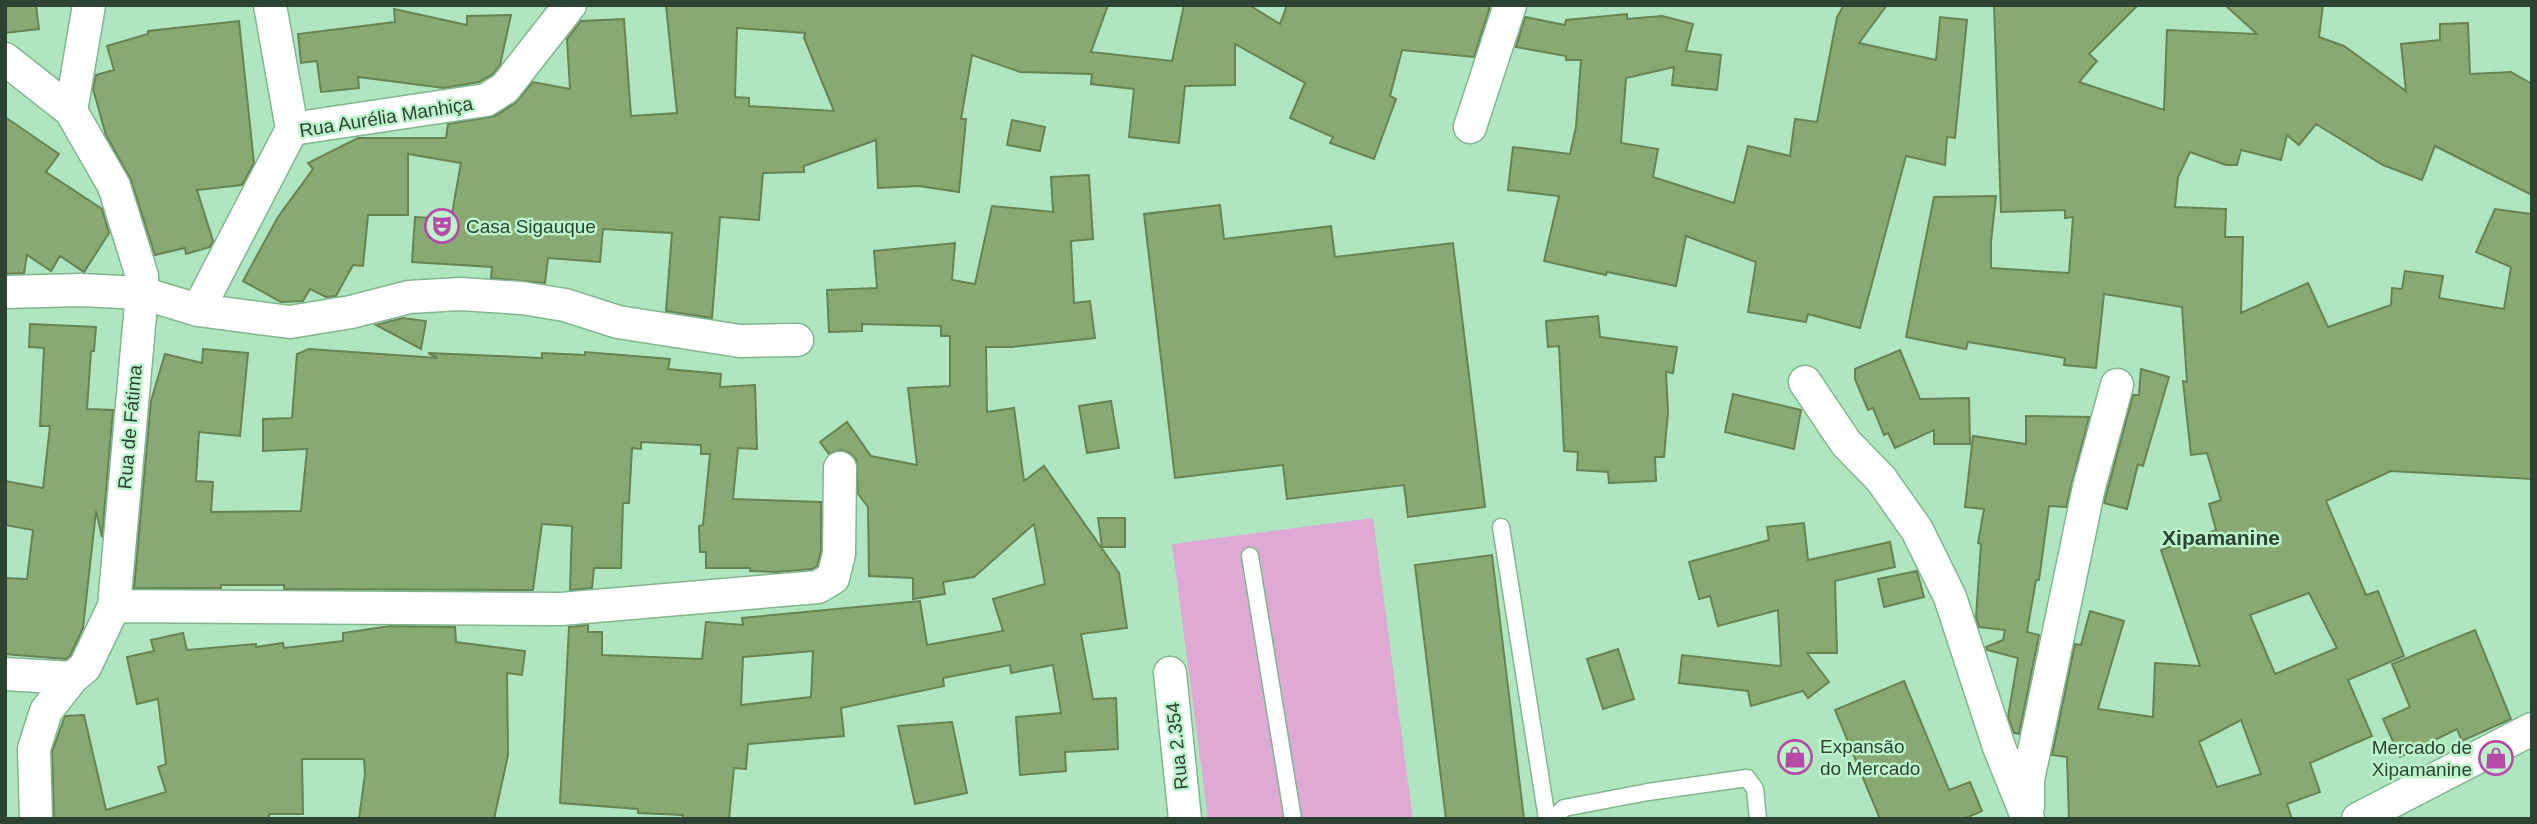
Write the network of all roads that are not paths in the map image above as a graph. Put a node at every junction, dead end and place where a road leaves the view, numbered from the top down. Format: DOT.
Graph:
graph roads {
  1 [pos="89,5"];
  2 [pos="270,5"];
  3 [pos="570,5"];
  4 [pos="1510,5"];
  5 [pos="5,60"];
  6 [pos="71,111"];
  7 [pos="1470,127"];
  8 [pos="292,129"];
  9 [pos="5,292"];
  10 [pos="142,293"];
  11 [pos="198,310"];
  12 [pos="797,340"];
  13 [pos="1805,382"];
  14 [pos="2117,384"];
  15 [pos="841,468"];
  16 [pos="1501,527"];
  17 [pos="1250,556"];
  18 [pos="114,606"];
  19 [pos="1170,673"];
  20 [pos="5,674"];
  21 [pos="72,678"];
  22 [pos="2532,729"];
  23 [pos="2028,817"];
  24 [pos="36,819"];
  25 [pos="1185,819"];
  26 [pos="1293,819"];
  27 [pos="1547,819"];
  28 [pos="1553,819"];
  29 [pos="1758,819"];
  30 [pos="2358,819"];
  1 -- 6 [label="street"];
  2 -- 8 [label="street"];
  3 -- 8 [label="street, Rua Aurélia Manhiça"];
  4 -- 7 [label="street"];
  5 -- 6 [label="street, Rua de Fátima"];
  6 -- 10 [label="street, Rua de Fátima"];
  8 -- 11 [label="street, Rua Aurélia Manhiça"];
  9 -- 10 [label="street"];
  10 -- 11 [label="street"];
  10 -- 18 [label="street, Rua de Fátima"];
  11 -- 12 [label="street"];
  13 -- 23 [label="street"];
  14 -- 23 [label="street"];
  15 -- 18 [label="street"];
  16 -- 27 [label="lane"];
  17 -- 26 [label="lane"];
  18 -- 21 [label="street, Rua de Fátima"];
  19 -- 25 [label="street, Rua 2.354"];
  20 -- 21 [label="street"];
  21 -- 24 [label="street, Rua de Fátima"];
  22 -- 30 [label="street"];
  28 -- 29 [label="lane"];
}
